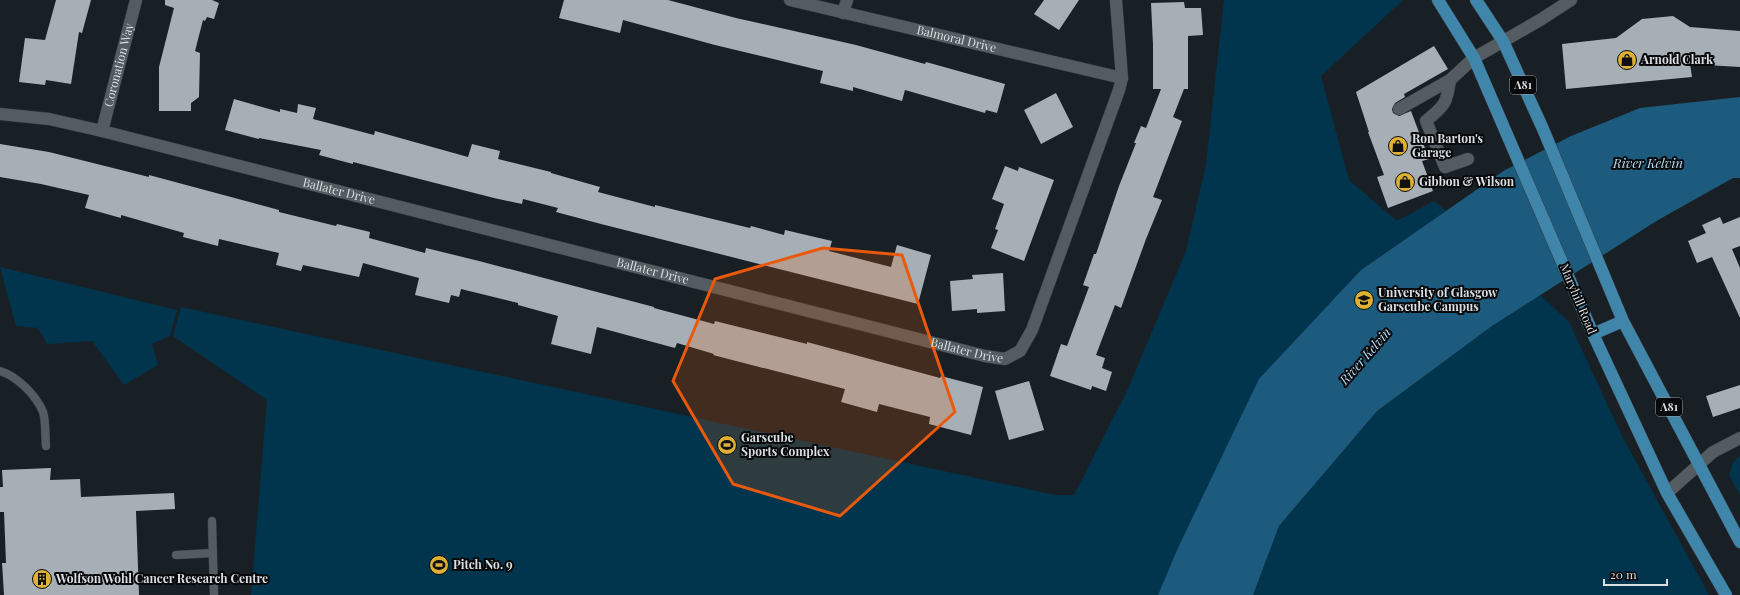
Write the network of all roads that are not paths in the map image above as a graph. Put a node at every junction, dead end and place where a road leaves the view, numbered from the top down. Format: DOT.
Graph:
graph roads {
  1 [pos="136,0"];
  2 [pos="790,0"];
  3 [pos="847,0"];
  4 [pos="1116,0"];
  5 [pos="1438,0"];
  6 [pos="1476,0"];
  7 [pos="1571,0"];
  8 [pos="843,13"];
  9 [pos="1503,41"];
  10 [pos="1474,58"];
  11 [pos="1122,78"];
  12 [pos="1450,80"];
  13 [pos="1399,109"];
  14 [pos="0,114"];
  15 [pos="102,131"];
  16 [pos="1468,159"];
  17 [pos="1623,321"];
  18 [pos="1593,334"];
  19 [pos="0,371"];
  20 [pos="1740,438"];
  21 [pos="46,446"];
  22 [pos="1699,463"];
  23 [pos="1667,493"];
  24 [pos="212,521"];
  25 [pos="1740,542"];
  26 [pos="213,553"];
  27 [pos="176,554"];
  28 [pos="214,595"];
  29 [pos="1726,595"];
  1 -- 15 [label="street, Coronation Way"];
  2 -- 8 [label="street, Balmoral Drive"];
  3 -- 8 [label="street"];
  4 -- 11 [label="street"];
  5 -- 10 [label="main road, Maryhill Road"];
  6 -- 9 [label="main road, A81"];
  7 -- 9 [label="street"];
  8 -- 11 [label="street, Balmoral Drive"];
  9 -- 10 [label="street"];
  9 -- 17 [label="main road, A81"];
  10 -- 12 [label="street"];
  10 -- 18 [label="main road, Maryhill Road"];
  11 -- 15 [label="street, Ballater Drive"];
  12 -- 13 [label="street"];
  12 -- 16 [label="street"];
  14 -- 15 [label="street, Ballater Drive"];
  17 -- 18 [label="main road"];
  17 -- 22 [label="main road, A81"];
  18 -- 23 [label="main road, Maryhill Road"];
  19 -- 21 [label="lane"];
  20 -- 22 [label="street"];
  22 -- 23 [label="street"];
  22 -- 25 [label="main road, A81"];
  23 -- 29 [label="main road, Maryhill Road"];
  24 -- 26 [label="lane"];
  26 -- 27 [label="lane"];
  26 -- 28 [label="lane"];
}
